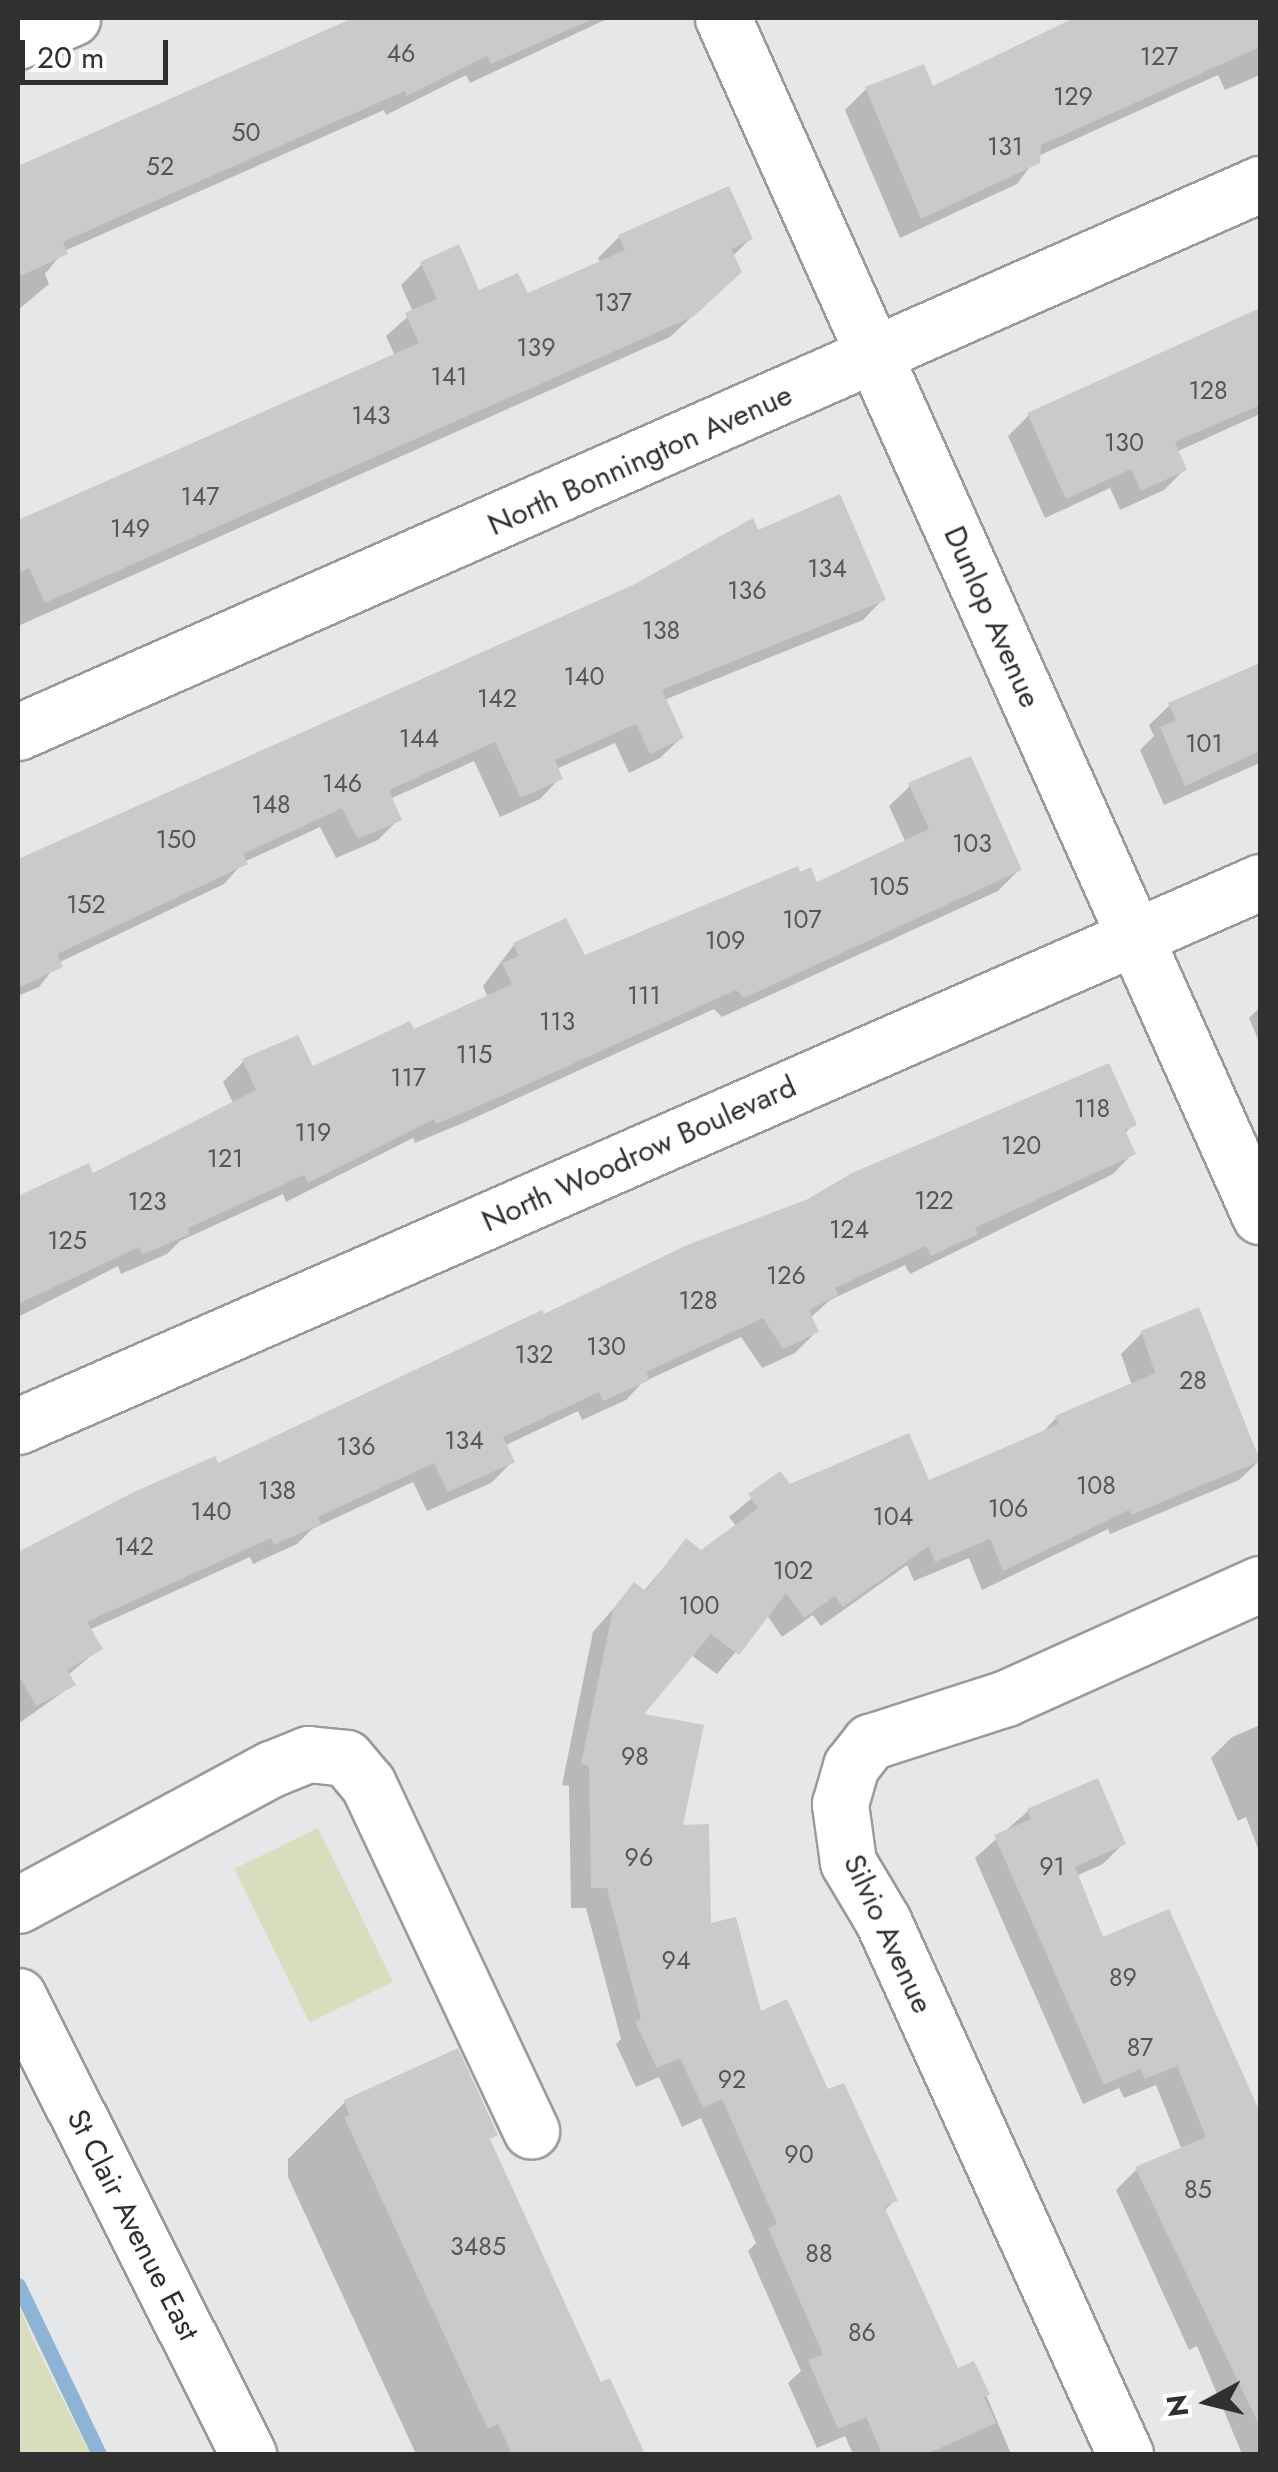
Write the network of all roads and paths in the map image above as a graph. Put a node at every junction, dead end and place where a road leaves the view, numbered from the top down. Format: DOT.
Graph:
graph roads {
  1 [pos="72,18"];
  2 [pos="723,18"];
  3 [pos="18,41"];
  4 [pos="1260,184"];
  5 [pos="874,357"];
  6 [pos="18,732"];
  7 [pos="1260,882"];
  8 [pos="1137,937"];
  9 [pos="1260,1216"];
  10 [pos="18,1426"];
  11 [pos="1260,1584"];
  12 [pos="18,1905"];
  13 [pos="18,1996"];
  14 [pos="531,2130"];
  15 [pos="248,2454"];
  16 [pos="1125,2454"];
  1 -- 3 [label="street"];
  2 -- 5 [label="street, Dunlop Avenue"];
  4 -- 5 [label="street, North Bonnington Avenue"];
  5 -- 6 [label="street, North Bonnington Avenue"];
  5 -- 8 [label="street, Dunlop Avenue"];
  7 -- 8 [label="street, North Woodrow Boulevard"];
  8 -- 9 [label="street, Dunlop Avenue"];
  8 -- 10 [label="street, North Woodrow Boulevard"];
  11 -- 16 [label="street, Silvio Avenue"];
  12 -- 14 [label="street"];
  13 -- 15 [label="street, St Clair Avenue East"];
}
